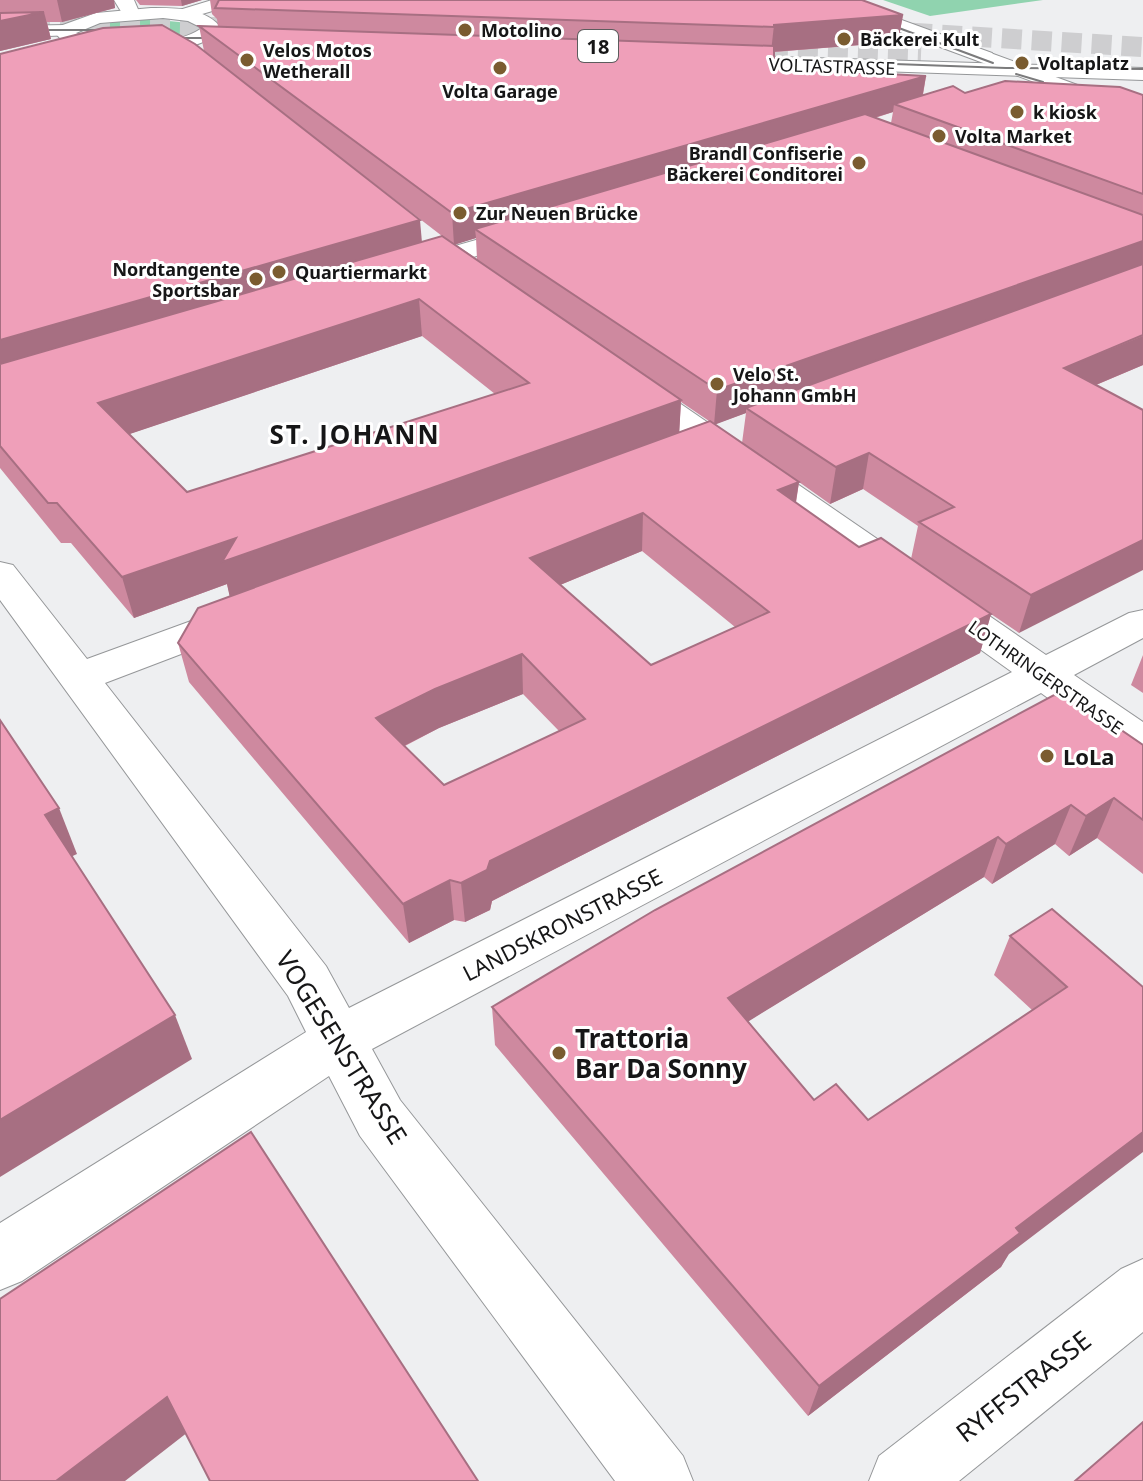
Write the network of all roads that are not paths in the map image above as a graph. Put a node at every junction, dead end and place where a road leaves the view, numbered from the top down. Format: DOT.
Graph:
graph roads {
  1 [pos="230,0"];
  2 [pos="830,0"];
  3 [pos="127,7"];
  4 [pos="182,15"];
  5 [pos="212,25"];
  6 [pos="0,32"];
  7 [pos="68,43"];
  8 [pos="186,49"];
  9 [pos="29,52"];
  10 [pos="985,57"];
  11 [pos="1143,58"];
  12 [pos="1028,73"];
  13 [pos="1143,74"];
  14 [pos="1143,82"];
  15 [pos="1143,99"];
  16 [pos="1143,116"];
  17 [pos="566,221"];
  18 [pos="436,247"];
  19 [pos="388,275"];
  20 [pos="485,283"];
  21 [pos="610,370"];
  22 [pos="726,434"];
  23 [pos="666,456"];
  24 [pos="0,573"];
  25 [pos="269,606"];
  26 [pos="1143,622"];
  27 [pos="1043,675"];
  28 [pos="77,678"];
  29 [pos="1143,744"];
  30 [pos="339,1040"];
  31 [pos="0,1259"];
  32 [pos="1143,1291"];
  33 [pos="658,1481"];
  34 [pos="904,1481"];
  1 -- 4 [label="street"];
  2 -- 10 [label="street"];
  3 -- 4 [label="street"];
  3 -- 7 [label="street"];
  4 -- 5 [label="street"];
  5 -- 8 [label="street"];
  5 -- 8 [label="street"];
  6 -- 7 [label="street"];
  7 -- 8 [label="street"];
  7 -- 9 [label="street"];
  10 -- 11 [label="street, VOLTASTRASSE"];
  10 -- 12 [label="street"];
  10 -- 12 [label="street, VOLTASTRASSE"];
  12 -- 13 [label="street, VOLTASTRASSE"];
  12 -- 16 [label="street"];
  14 -- 15 [label="street"];
  17 -- 18 [label="street"];
  18 -- 19 [label="street"];
  18 -- 20 [label="street"];
  21 -- 22 [label="street, LOTHRINGERSTRASSE"];
  22 -- 23 [label="street"];
  22 -- 27 [label="street, LOTHRINGERSTRASSE"];
  24 -- 28 [label="street, VOGESENSTRASSE"];
  25 -- 28 [label="street"];
  26 -- 27 [label="street, LANDSKRONSTRASSE"];
  27 -- 29 [label="street, LOTHRINGERSTRASSE"];
  27 -- 30 [label="street, LANDSKRONSTRASSE"];
  28 -- 30 [label="street, VOGESENSTRASSE"];
  30 -- 31 [label="street, LANDSKRONSTRASSE"];
  30 -- 33 [label="street, VOGESENSTRASSE"];
  32 -- 34 [label="street, RYFFSTRASSE"];
}
